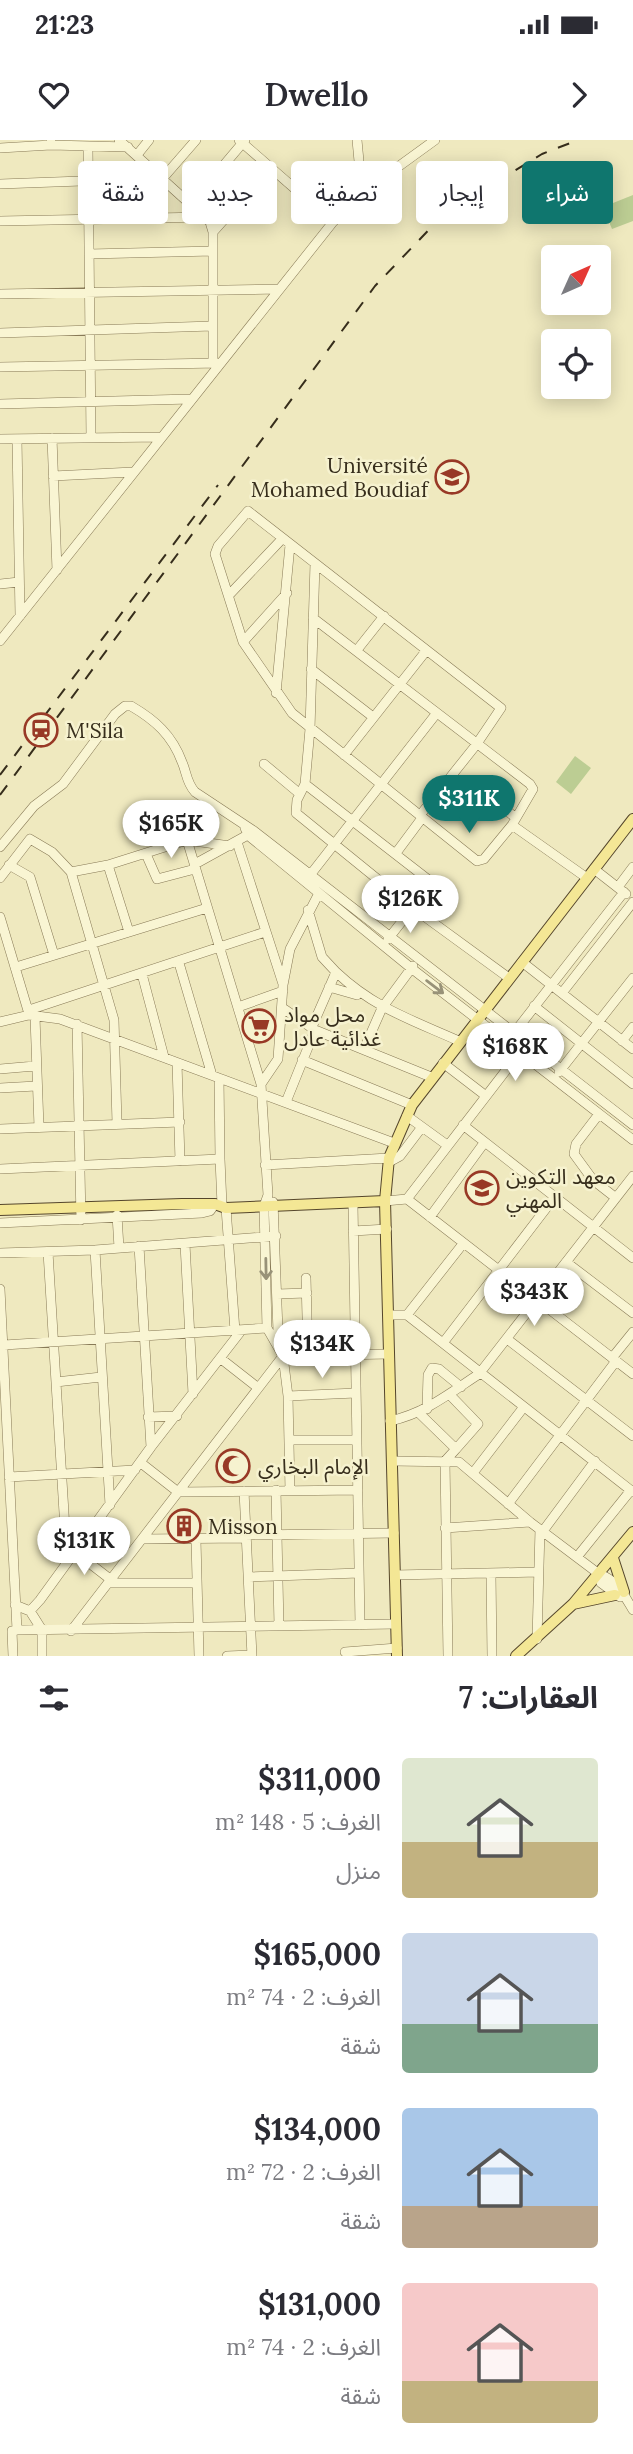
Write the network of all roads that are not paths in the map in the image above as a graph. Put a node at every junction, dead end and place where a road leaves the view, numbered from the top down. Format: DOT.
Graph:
graph roads {
  1 [pos="119,140"];
  2 [pos="149,140"];
  3 [pos="196,140"];
  4 [pos="357,140"];
  5 [pos="435,140"];
  6 [pos="242,141"];
  7 [pos="12,143"];
  8 [pos="51,143"];
  9 [pos="95,145"];
  10 [pos="128,147"];
  11 [pos="0,148"];
  12 [pos="137,155"];
  13 [pos="144,161"];
  14 [pos="226,161"];
  15 [pos="263,161"];
  16 [pos="359,161"];
  17 [pos="402,164"];
  18 [pos="168,172"];
  19 [pos="277,174"];
  20 [pos="78,182"];
  21 [pos="168,182"];
  22 [pos="0,184"];
  23 [pos="291,186"];
  24 [pos="182,194"];
  25 [pos="78,219"];
  26 [pos="0,221"];
  27 [pos="89,224"];
  28 [pos="210,224"];
  29 [pos="220,224"];
  30 [pos="330,224"];
  31 [pos="213,232"];
  32 [pos="213,251"];
  33 [pos="89,254"];
  34 [pos="211,289"];
  35 [pos="278,289"];
  36 [pos="89,293"];
  37 [pos="0,294"];
  38 [pos="212,326"];
  39 [pos="90,330"];
  40 [pos="0,333"];
  41 [pos="216,363"];
  42 [pos="90,366"];
  43 [pos="0,367"];
  44 [pos="191,399"];
  45 [pos="91,402"];
  46 [pos="0,404"];
  47 [pos="91,437"];
  48 [pos="162,437"];
  49 [pos="52,438"];
  50 [pos="0,439"];
  51 [pos="18,439"];
  52 [pos="133,472"];
  53 [pos="54,476"];
  54 [pos="286,542"];
  55 [pos="315,563"];
  56 [pos="57,570"];
  57 [pos="19,582"];
  58 [pos="0,584"];
  59 [pos="287,593"];
  60 [pos="229,595"];
  61 [pos="20,616"];
  62 [pos="384,617"];
  63 [pos="313,618"];
  64 [pos="0,641"];
  65 [pos="243,642"];
  66 [pos="357,650"];
  67 [pos="426,651"];
  68 [pos="311,668"];
  69 [pos="399,684"];
  70 [pos="276,693"];
  71 [pos="436,713"];
  72 [pos="373,718"];
  73 [pos="310,729"];
  74 [pos="476,746"];
  75 [pos="344,755"];
  76 [pos="264,764"];
  77 [pos="305,784"];
  78 [pos="381,785"];
  79 [pos="300,794"];
  80 [pos="421,816"];
  81 [pos="468,816"];
  82 [pos="354,819"];
  83 [pos="633,819"];
  84 [pos="514,821"];
  85 [pos="250,832"];
  86 [pos="187,840"];
  87 [pos="233,844"];
  88 [pos="334,844"];
  89 [pos="0,847"];
  90 [pos="396,853"];
  91 [pos="146,854"];
  92 [pos="9,865"];
  93 [pos="108,865"];
  94 [pos="195,866"];
  95 [pos="633,867"];
  96 [pos="71,872"];
  97 [pos="591,873"];
  98 [pos="0,878"];
  99 [pos="306,879"];
  100 [pos="621,890"];
  101 [pos="318,895"];
  102 [pos="633,901"];
  103 [pos="207,908"];
  104 [pos="413,908"];
  105 [pos="308,910"];
  106 [pos="0,917"];
  107 [pos="129,932"];
  108 [pos="265,932"];
  109 [pos="390,937"];
  110 [pos="92,943"];
  111 [pos="383,946"];
  112 [pos="220,949"];
  113 [pos="54,955"];
  114 [pos="418,959"];
  115 [pos="522,962"];
  116 [pos="179,963"];
  117 [pos="16,967"];
  118 [pos="411,968"];
  119 [pos="336,972"];
  120 [pos="142,974"];
  121 [pos="509,978"];
  122 [pos="633,978"];
  123 [pos="104,985"];
  124 [pos="551,985"];
  125 [pos="328,986"];
  126 [pos="283,988"];
  127 [pos="562,993"];
  128 [pos="361,996"];
  129 [pos="534,1006"];
  130 [pos="238,1007"];
  131 [pos="382,1008"];
  132 [pos="284,1009"];
  133 [pos="31,1014"];
  134 [pos="481,1015"];
  135 [pos="0,1022"];
  136 [pos="598,1022"];
  137 [pos="77,1024"];
  138 [pos="633,1027"];
  139 [pos="314,1029"];
  140 [pos="514,1033"];
  141 [pos="115,1037"];
  142 [pos="459,1041"];
  143 [pos="622,1041"];
  144 [pos="581,1043"];
  145 [pos="364,1048"];
  146 [pos="633,1049"];
  147 [pos="520,1052"];
  148 [pos="164,1057"];
  149 [pos="302,1059"];
  150 [pos="177,1063"];
  151 [pos="443,1063"];
  152 [pos="35,1066"];
  153 [pos="0,1069"];
  154 [pos="561,1069"];
  155 [pos="271,1071"];
  156 [pos="257,1074"];
  157 [pos="215,1075"];
  158 [pos="431,1077"];
  159 [pos="554,1079"];
  160 [pos="633,1084"];
  161 [pos="36,1086"];
  162 [pos="0,1088"];
  163 [pos="262,1089"];
  164 [pos="486,1096"];
  165 [pos="286,1102"];
  166 [pos="412,1105"];
  167 [pos="599,1114"];
  168 [pos="407,1116"];
  169 [pos="180,1122"];
  170 [pos="117,1123"];
  171 [pos="77,1125"];
  172 [pos="463,1125"];
  173 [pos="633,1125"];
  174 [pos="39,1127"];
  175 [pos="422,1127"];
  176 [pos="0,1129"];
  177 [pos="633,1140"];
  178 [pos="394,1143"];
  179 [pos="484,1143"];
  180 [pos="447,1145"];
  181 [pos="220,1159"];
  182 [pos="389,1160"];
  183 [pos="180,1161"];
  184 [pos="79,1164"];
  185 [pos="265,1165"];
  186 [pos="0,1169"];
  187 [pos="633,1176"];
  188 [pos="554,1198"];
  189 [pos="615,1198"];
  190 [pos="407,1199"];
  191 [pos="385,1201"];
  192 [pos="353,1204"];
  193 [pos="118,1205"];
  194 [pos="221,1206"];
  195 [pos="270,1206"];
  196 [pos="80,1207"];
  197 [pos="65,1208"];
  198 [pos="0,1210"];
  199 [pos="168,1210"];
  200 [pos="430,1217"];
  201 [pos="117,1218"];
  202 [pos="81,1220"];
  203 [pos="65,1221"];
  204 [pos="0,1223"];
  205 [pos="592,1227"];
  206 [pos="387,1229"];
  207 [pos="353,1231"];
  208 [pos="271,1238"];
  209 [pos="229,1241"];
  210 [pos="186,1244"];
  211 [pos="462,1245"];
  212 [pos="139,1247"];
  213 [pos="119,1248"];
  214 [pos="95,1250"];
  215 [pos="48,1252"];
  216 [pos="0,1253"];
  217 [pos="633,1258"];
  218 [pos="566,1262"];
  219 [pos="498,1272"];
  220 [pos="306,1278"];
  221 [pos="0,1290"];
  222 [pos="307,1293"];
  223 [pos="277,1294"];
  224 [pos="537,1300"];
  225 [pos="633,1313"];
  226 [pos="389,1315"];
  227 [pos="407,1315"];
  228 [pos="267,1328"];
  229 [pos="238,1331"];
  230 [pos="633,1332"];
  231 [pos="191,1335"];
  232 [pos="145,1337"];
  233 [pos="273,1338"];
  234 [pos="100,1339"];
  235 [pos="507,1339"];
  236 [pos="54,1342"];
  237 [pos="443,1343"];
  238 [pos="4,1345"];
  239 [pos="389,1354"];
  240 [pos="283,1356"];
  241 [pos="307,1356"];
  242 [pos="355,1356"];
  243 [pos="220,1358"];
  244 [pos="614,1360"];
  245 [pos="479,1374"];
  246 [pos="633,1374"];
  247 [pos="102,1377"];
  248 [pos="56,1382"];
  249 [pos="257,1387"];
  250 [pos="461,1387"];
  251 [pos="356,1393"];
  252 [pos="193,1394"];
  253 [pos="450,1395"];
  254 [pos="288,1396"];
  255 [pos="587,1399"];
  256 [pos="2,1407"];
  257 [pos="523,1408"];
  258 [pos="423,1411"];
  259 [pos="177,1416"];
  260 [pos="148,1417"];
  261 [pos="390,1421"];
  262 [pos="560,1434"];
  263 [pos="633,1436"];
  264 [pos="289,1440"];
  265 [pos="356,1440"];
  266 [pos="151,1447"];
  267 [pos="456,1449"];
  268 [pos="393,1461"];
  269 [pos="445,1461"];
  270 [pos="595,1461"];
  271 [pos="138,1467"];
  272 [pos="6,1471"];
  273 [pos="108,1473"];
  274 [pos="473,1473"];
  275 [pos="60,1476"];
  276 [pos="276,1490"];
  277 [pos="358,1490"];
  278 [pos="244,1491"];
  279 [pos="290,1491"];
  280 [pos="632,1491"];
  281 [pos="178,1492"];
  282 [pos="508,1504"];
  283 [pos="110,1505"];
  284 [pos="530,1522"];
  285 [pos="445,1528"];
  286 [pos="541,1530"];
  287 [pos="633,1531"];
  288 [pos="394,1533"];
  289 [pos="359,1534"];
  290 [pos="246,1536"];
  291 [pos="278,1536"];
  292 [pos="143,1539"];
  293 [pos="196,1540"];
  294 [pos="75,1552"];
  295 [pos="577,1558"];
  296 [pos="613,1558"];
  297 [pos="67,1562"];
  298 [pos="537,1572"];
  299 [pos="359,1573"];
  300 [pos="446,1574"];
  301 [pos="491,1574"];
  302 [pos="599,1574"];
  303 [pos="395,1575"];
  304 [pos="278,1576"];
  305 [pos="249,1577"];
  306 [pos="109,1581"];
  307 [pos="197,1583"];
  308 [pos="625,1599"];
  309 [pos="573,1604"];
  310 [pos="15,1605"];
  311 [pos="30,1611"];
  312 [pos="396,1624"];
  313 [pos="360,1625"];
  314 [pos="251,1626"];
  315 [pos="279,1626"];
  316 [pos="198,1627"];
  317 [pos="42,1630"];
  318 [pos="15,1631"];
  319 [pos="71,1631"];
  320 [pos="0,1632"];
  321 [pos="537,1639"];
  322 [pos="345,1652"];
  323 [pos="397,1652"];
  324 [pos="524,1654"];
  325 [pos="252,1655"];
  326 [pos="13,1656"];
  327 [pos="41,1656"];
  328 [pos="199,1656"];
  329 [pos="228,1656"];
  330 [pos="449,1656"];
  331 [pos="492,1656"];
  1 -- 10 [label="street"];
  2 -- 12 [label="street"];
  3 -- 18 [label="street"];
  4 -- 16 [label="street"];
  5 -- 17 [label="street"];
  6 -- 14 [label="street"];
  6 -- 15 [label="street"];
  7 -- 8 [label="street"];
  7 -- 11 [label="street"];
  8 -- 9 [label="street"];
  9 -- 10 [label="street"];
  10 -- 12 [label="street"];
  12 -- 13 [label="street"];
  19 -- 23 [label="street"];
  20 -- 22 [label="street"];
  21 -- 24 [label="street"];
  25 -- 26 [label="street"];
  27 -- 33 [label="street"];
  28 -- 31 [label="street"];
  29 -- 31 [label="street"];
  30 -- 35 [label="street"];
  31 -- 32 [label="street"];
  32 -- 33 [label="street"];
  32 -- 34 [label="street"];
  33 -- 36 [label="street"];
  34 -- 35 [label="street"];
  34 -- 36 [label="street"];
  34 -- 38 [label="street"];
  35 -- 41 [label="street"];
  36 -- 37 [label="street"];
  36 -- 39 [label="street"];
  38 -- 39 [label="street"];
  38 -- 41 [label="street"];
  39 -- 40 [label="street"];
  39 -- 42 [label="street"];
  41 -- 42 [label="street"];
  41 -- 44 [label="street"];
  42 -- 43 [label="street"];
  42 -- 45 [label="street"];
  44 -- 45 [label="street"];
  44 -- 48 [label="street"];
  45 -- 46 [label="street"];
  45 -- 47 [label="street"];
  47 -- 48 [label="street"];
  47 -- 49 [label="street"];
  48 -- 52 [label="street"];
  49 -- 51 [label="street"];
  49 -- 53 [label="street"];
  50 -- 51 [label="street"];
  51 -- 57 [label="street"];
  52 -- 53 [label="street"];
  52 -- 56 [label="street"];
  53 -- 56 [label="street"];
  54 -- 55 [label="street"];
  54 -- 59 [label="street"];
  54 -- 60 [label="street"];
  54 -- 60 [label="street"];
  55 -- 62 [label="street"];
  55 -- 63 [label="street"];
  56 -- 61 [label="street"];
  57 -- 58 [label="street"];
  57 -- 61 [label="street"];
  59 -- 65 [label="street"];
  59 -- 70 [label="street"];
  60 -- 65 [label="street"];
  61 -- 64 [label="street"];
  62 -- 66 [label="street"];
  62 -- 67 [label="street"];
  63 -- 66 [label="street"];
  63 -- 68 [label="street"];
  65 -- 70 [label="street"];
  66 -- 69 [label="street"];
  67 -- 69 [label="street"];
  67 -- 74 [label="street"];
  68 -- 72 [label="street"];
  68 -- 73 [label="street"];
  69 -- 71 [label="street"];
  69 -- 72 [label="street"];
  70 -- 73 [label="street"];
  71 -- 74 [label="street"];
  71 -- 78 [label="street"];
  72 -- 75 [label="street"];
  73 -- 75 [label="street"];
  73 -- 77 [label="street"];
  74 -- 80 [label="street"];
  74 -- 84 [label="street"];
  75 -- 78 [label="street"];
  76 -- 79 [label="street"];
  77 -- 79 [label="street"];
  77 -- 82 [label="street"];
  78 -- 80 [label="street"];
  78 -- 82 [label="street"];
  79 -- 88 [label="street"];
  80 -- 84 [label="street"];
  80 -- 90 [label="street"];
  81 -- 84 [label="street"];
  82 -- 88 [label="street"];
  82 -- 90 [label="street"];
  83 -- 97 [label="main road"];
  84 -- 97 [label="street"];
  85 -- 87 [label="street"];
  85 -- 89 [label="street"];
  85 -- 99 [label="street"];
  86 -- 87 [label="street"];
  86 -- 91 [label="street"];
  86 -- 94 [label="street"];
  87 -- 94 [label="street"];
  87 -- 108 [label="street"];
  88 -- 99 [label="street"];
  88 -- 104 [label="street"];
  90 -- 104 [label="street"];
  91 -- 93 [label="street"];
  91 -- 94 [label="street"];
  92 -- 96 [label="street"];
  92 -- 98 [label="street"];
  92 -- 113 [label="street"];
  93 -- 96 [label="street"];
  93 -- 107 [label="street"];
  94 -- 103 [label="street"];
  95 -- 100 [label="street"];
  96 -- 110 [label="street"];
  97 -- 100 [label="street"];
  97 -- 115 [label="main road"];
  99 -- 101 [label="street"];
  99 -- 109 [label="street"];
  100 -- 102 [label="street"];
  100 -- 124 [label="street"];
  101 -- 105 [label="street"];
  101 -- 111 [label="street"];
  102 -- 127 [label="street"];
  103 -- 107 [label="street"];
  103 -- 112 [label="street"];
  104 -- 109 [label="street"];
  104 -- 121 [label="street"];
  105 -- 119 [label="street"];
  105 -- 126 [label="street"];
  106 -- 117 [label="street"];
  107 -- 110 [label="street"];
  108 -- 112 [label="street"];
  108 -- 126 [label="street"];
  109 -- 111 [label="street"];
  109 -- 114 [label="street"];
  110 -- 113 [label="street"];
  110 -- 123 [label="street"];
  111 -- 118 [label="street"];
  112 -- 116 [label="street"];
  112 -- 130 [label="street"];
  113 -- 117 [label="street"];
  114 -- 118 [label="street"];
  114 -- 134 [label="street"];
  115 -- 121 [label="main road"];
  115 -- 124 [label="street"];
  116 -- 120 [label="street"];
  116 -- 157 [label="street"];
  117 -- 133 [label="street"];
  118 -- 131 [label="street"];
  118 -- 134 [label="street, one-way"];
  119 -- 125 [label="street"];
  119 -- 128 [label="street"];
  120 -- 123 [label="street"];
  120 -- 148 [label="street"];
  121 -- 134 [label="main road"];
  122 -- 136 [label="street"];
  123 -- 133 [label="street"];
  123 -- 141 [label="street"];
  124 -- 127 [label="street"];
  124 -- 129 [label="street"];
  125 -- 128 [label="street"];
  125 -- 139 [label="street"];
  126 -- 130 [label="street"];
  126 -- 132 [label="street"];
  127 -- 136 [label="street"];
  128 -- 131 [label="street"];
  129 -- 140 [label="street"];
  129 -- 144 [label="street"];
  130 -- 156 [label="street"];
  131 -- 142 [label="street"];
  131 -- 145 [label="street"];
  132 -- 139 [label="street"];
  132 -- 155 [label="street"];
  133 -- 135 [label="street"];
  133 -- 137 [label="street"];
  133 -- 152 [label="street"];
  134 -- 140 [label="street"];
  134 -- 142 [label="main road"];
  134 -- 147 [label="street"];
  136 -- 143 [label="street"];
  136 -- 144 [label="street"];
  137 -- 141 [label="street"];
  137 -- 171 [label="street"];
  138 -- 143 [label="street"];
  139 -- 145 [label="street"];
  139 -- 149 [label="street"];
  140 -- 154 [label="street"];
  141 -- 148 [label="street"];
  141 -- 170 [label="street"];
  142 -- 151 [label="main road"];
  143 -- 146 [label="street"];
  144 -- 154 [label="street"];
  144 -- 160 [label="street"];
  145 -- 158 [label="street"];
  147 -- 159 [label="street"];
  147 -- 164 [label="street"];
  148 -- 150 [label="street"];
  149 -- 165 [label="street"];
  149 -- 166 [label="street"];
  150 -- 157 [label="street"];
  150 -- 169 [label="street"];
  151 -- 158 [label="main road"];
  151 -- 164 [label="street"];
  152 -- 153 [label="street"];
  152 -- 161 [label="street"];
  154 -- 159 [label="street"];
  154 -- 173 [label="street"];
  155 -- 156 [label="street"];
  155 -- 163 [label="street"];
  156 -- 163 [label="street"];
  157 -- 163 [label="street"];
  157 -- 181 [label="street"];
  158 -- 166 [label="main road"];
  159 -- 167 [label="street"];
  161 -- 162 [label="street"];
  161 -- 174 [label="street"];
  163 -- 165 [label="street"];
  163 -- 185 [label="street"];
  164 -- 172 [label="street"];
  165 -- 178 [label="street"];
  166 -- 168 [label="main road"];
  167 -- 177 [label="street"];
  167 -- 189 [label="street"];
  168 -- 175 [label="street"];
  168 -- 178 [label="main road"];
  169 -- 170 [label="street"];
  169 -- 183 [label="street"];
  170 -- 171 [label="street"];
  171 -- 174 [label="street"];
  171 -- 184 [label="street"];
  172 -- 179 [label="street"];
  172 -- 180 [label="street"];
  174 -- 176 [label="street"];
  175 -- 180 [label="street"];
  175 -- 182 [label="street"];
  178 -- 182 [label="main road"];
  179 -- 188 [label="street"];
  179 -- 200 [label="street"];
  180 -- 190 [label="street"];
  181 -- 183 [label="street"];
  181 -- 194 [label="street"];
  182 -- 185 [label="street"];
  182 -- 191 [label="main road"];
  183 -- 184 [label="street"];
  184 -- 186 [label="street"];
  184 -- 196 [label="street"];
  185 -- 195 [label="street"];
  187 -- 189 [label="street"];
  188 -- 205 [label="street"];
  188 -- 219 [label="street"];
  189 -- 205 [label="street"];
  190 -- 191 [label="street"];
  190 -- 200 [label="street"];
  191 -- 192 [label="main road"];
  191 -- 206 [label="main road"];
  192 -- 195 [label="main road"];
  192 -- 207 [label="street"];
  193 -- 196 [label="main road"];
  193 -- 199 [label="main road"];
  193 -- 201 [label="street"];
  194 -- 195 [label="main road"];
  194 -- 199 [label="main road"];
  194 -- 209 [label="street"];
  195 -- 208 [label="street"];
  196 -- 197 [label="main road"];
  196 -- 202 [label="street"];
  197 -- 198 [label="main road"];
  197 -- 203 [label="street"];
  199 -- 201 [label="street"];
  200 -- 211 [label="street"];
  201 -- 202 [label="street"];
  201 -- 213 [label="street"];
  202 -- 203 [label="street"];
  203 -- 204 [label="street"];
  205 -- 217 [label="street"];
  205 -- 218 [label="street"];
  206 -- 207 [label="street"];
  206 -- 226 [label="main road"];
  207 -- 242 [label="street"];
  208 -- 209 [label="street"];
  208 -- 223 [label="street"];
  208 -- 228 [label="street, one-way"];
  209 -- 210 [label="street"];
  209 -- 229 [label="street"];
  210 -- 212 [label="street"];
  210 -- 231 [label="street"];
  211 -- 219 [label="street"];
  211 -- 227 [label="street"];
  212 -- 213 [label="street"];
  212 -- 232 [label="street"];
  213 -- 214 [label="street"];
  214 -- 215 [label="street"];
  214 -- 234 [label="street"];
  215 -- 216 [label="street"];
  215 -- 236 [label="street"];
  218 -- 224 [label="street"];
  218 -- 225 [label="street"];
  219 -- 224 [label="street"];
  219 -- 237 [label="street"];
  220 -- 222 [label="street"];
  221 -- 238 [label="street"];
  222 -- 223 [label="street"];
  222 -- 241 [label="street"];
  223 -- 233 [label="street"];
  224 -- 235 [label="street"];
  224 -- 244 [label="street"];
  226 -- 227 [label="street"];
  226 -- 239 [label="main road"];
  227 -- 237 [label="street"];
  228 -- 229 [label="street"];
  228 -- 233 [label="street"];
  229 -- 231 [label="street"];
  229 -- 243 [label="street"];
  230 -- 244 [label="street"];
  231 -- 232 [label="street"];
  231 -- 252 [label="street"];
  232 -- 234 [label="street"];
  232 -- 260 [label="street"];
  233 -- 240 [label="street"];
  234 -- 236 [label="street"];
  234 -- 247 [label="street"];
  235 -- 245 [label="street"];
  235 -- 255 [label="street"];
  236 -- 238 [label="street"];
  236 -- 248 [label="street"];
  237 -- 245 [label="street"];
  238 -- 256 [label="street"];
  239 -- 242 [label="street"];
  239 -- 261 [label="main road"];
  240 -- 241 [label="street"];
  240 -- 249 [label="street"];
  240 -- 254 [label="street"];
  241 -- 242 [label="street"];
  242 -- 251 [label="street"];
  243 -- 249 [label="street"];
  243 -- 252 [label="street"];
  244 -- 246 [label="street"];
  244 -- 255 [label="street"];
  245 -- 250 [label="street"];
  245 -- 257 [label="street"];
  247 -- 248 [label="street"];
  247 -- 273 [label="street"];
  248 -- 275 [label="street"];
  249 -- 281 [label="street"];
  250 -- 253 [label="street"];
  250 -- 258 [label="street"];
  251 -- 254 [label="street"];
  251 -- 265 [label="street"];
  252 -- 259 [label="street"];
  253 -- 258 [label="street"];
  253 -- 267 [label="street"];
  254 -- 264 [label="street"];
  255 -- 262 [label="street"];
  255 -- 263 [label="street"];
  256 -- 272 [label="street"];
  257 -- 262 [label="street"];
  257 -- 274 [label="street"];
  258 -- 261 [label="street"];
  258 -- 267 [label="street"];
  259 -- 260 [label="street"];
  259 -- 266 [label="street"];
  260 -- 266 [label="street"];
  261 -- 268 [label="main road"];
  262 -- 270 [label="street"];
  262 -- 282 [label="street"];
  264 -- 265 [label="street"];
  264 -- 279 [label="street"];
  265 -- 277 [label="street"];
  266 -- 271 [label="street"];
  267 -- 269 [label="street"];
  268 -- 269 [label="street"];
  268 -- 288 [label="main road"];
  269 -- 274 [label="street"];
  269 -- 285 [label="street"];
  270 -- 280 [label="street"];
  270 -- 286 [label="street"];
  271 -- 273 [label="street"];
  271 -- 281 [label="street"];
  271 -- 283 [label="street"];
  272 -- 275 [label="street"];
  272 -- 310 [label="street"];
  273 -- 275 [label="street"];
  273 -- 283 [label="street"];
  274 -- 282 [label="street"];
  275 -- 297 [label="street"];
  276 -- 278 [label="street"];
  276 -- 279 [label="street"];
  276 -- 291 [label="street"];
  277 -- 279 [label="street"];
  277 -- 289 [label="street"];
  278 -- 281 [label="street"];
  278 -- 290 [label="street"];
  280 -- 295 [label="street"];
  281 -- 292 [label="street"];
  282 -- 284 [label="street"];
  283 -- 294 [label="street"];
  284 -- 285 [label="street"];
  284 -- 286 [label="street"];
  285 -- 300 [label="street"];
  286 -- 295 [label="street"];
  286 -- 298 [label="street"];
  287 -- 296 [label="main road"];
  288 -- 289 [label="street"];
  288 -- 303 [label="main road"];
  289 -- 291 [label="street"];
  289 -- 299 [label="street"];
  290 -- 291 [label="street"];
  290 -- 293 [label="street"];
  290 -- 305 [label="street"];
  291 -- 304 [label="street"];
  292 -- 293 [label="street"];
  292 -- 306 [label="street"];
  293 -- 307 [label="street"];
  294 -- 297 [label="street"];
  294 -- 306 [label="street"];
  295 -- 302 [label="street"];
  296 -- 302 [label="main road"];
  296 -- 308 [label="main road"];
  297 -- 311 [label="street"];
  298 -- 301 [label="street"];
  298 -- 321 [label="street"];
  299 -- 304 [label="street"];
  299 -- 313 [label="street"];
  300 -- 301 [label="street"];
  300 -- 303 [label="street"];
  300 -- 330 [label="street"];
  301 -- 331 [label="street"];
  302 -- 308 [label="street"];
  302 -- 309 [label="main road"];
  303 -- 312 [label="main road"];
  304 -- 305 [label="street"];
  304 -- 315 [label="street"];
  305 -- 314 [label="street"];
  306 -- 307 [label="street"];
  306 -- 319 [label="street"];
  307 -- 316 [label="street"];
  308 -- 309 [label="main road"];
  309 -- 321 [label="main road"];
  310 -- 311 [label="street"];
  310 -- 318 [label="street"];
  311 -- 317 [label="street"];
  312 -- 313 [label="street"];
  312 -- 323 [label="main road"];
  313 -- 315 [label="street"];
  314 -- 315 [label="street"];
  314 -- 316 [label="street"];
  314 -- 325 [label="street"];
  316 -- 319 [label="street"];
  316 -- 328 [label="street"];
  317 -- 318 [label="street"];
  317 -- 319 [label="street"];
  317 -- 327 [label="street"];
  318 -- 320 [label="street"];
  318 -- 326 [label="street"];
  321 -- 324 [label="main road"];
  322 -- 323 [label="street"];
  325 -- 329 [label="street"];
}
